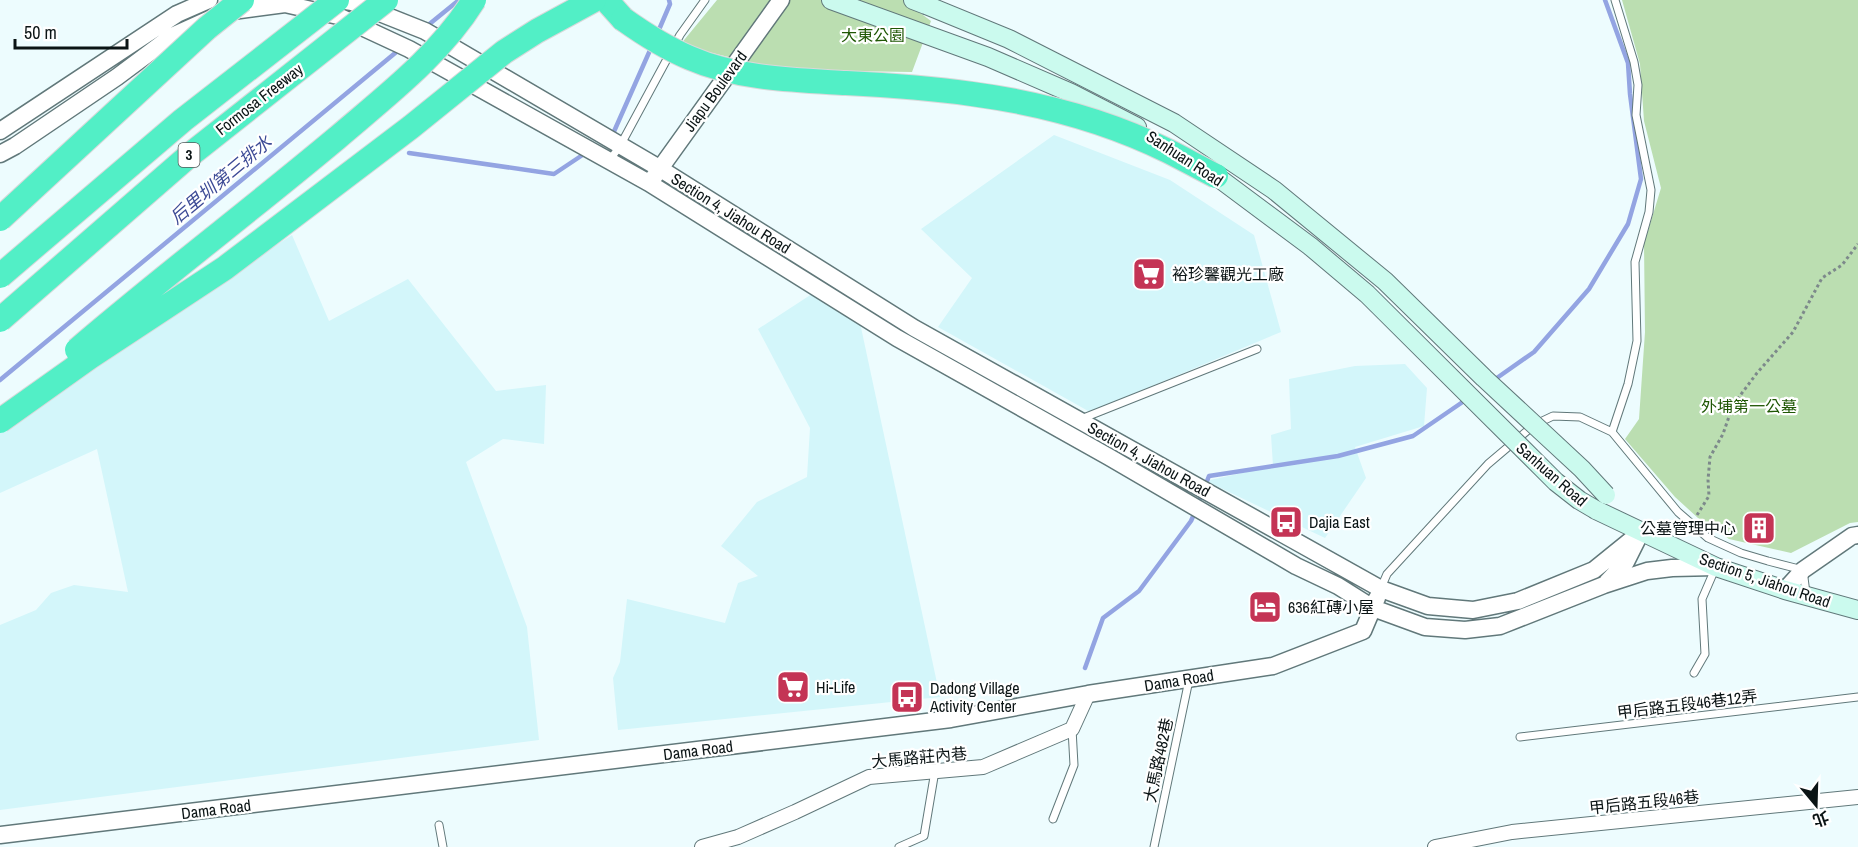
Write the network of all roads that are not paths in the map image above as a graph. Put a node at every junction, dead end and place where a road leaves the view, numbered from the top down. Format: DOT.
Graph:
graph roads {
  1 [pos="209,0"];
  2 [pos="234,0"];
  3 [pos="242,0"];
  4 [pos="338,0"];
  5 [pos="386,0"];
  6 [pos="474,0"];
  7 [pos="594,0"];
  8 [pos="606,0"];
  9 [pos="705,0"];
  10 [pos="782,0"];
  11 [pos="831,0"];
  12 [pos="1615,0"];
  13 [pos="920,2"];
  14 [pos="207,28"];
  15 [pos="0,131"];
  16 [pos="620,146"];
  17 [pos="0,154"];
  18 [pos="609,161"];
  19 [pos="659,168"];
  20 [pos="1216,176"];
  21 [pos="649,183"];
  22 [pos="0,219"];
  23 [pos="0,276"];
  24 [pos="0,320"];
  25 [pos="1257,349"];
  26 [pos="0,416"];
  27 [pos="1079,420"];
  28 [pos="0,421"];
  29 [pos="1612,432"];
  30 [pos="1641,532"];
  31 [pos="1858,535"];
  32 [pos="1716,567"];
  33 [pos="1803,570"];
  34 [pos="1604,585"];
  35 [pos="1381,589"];
  36 [pos="1785,590"];
  37 [pos="1807,596"];
  38 [pos="1373,608"];
  39 [pos="1858,610"];
  40 [pos="1694,673"];
  41 [pos="1189,678"];
  42 [pos="1088,694"];
  43 [pos="1858,697"];
  44 [pos="1072,729"];
  45 [pos="1520,737"];
  46 [pos="935,771"];
  47 [pos="1858,797"];
  48 [pos="1053,819"];
  49 [pos="440,825"];
  50 [pos="0,835"];
  51 [pos="739,842"];
  52 [pos="443,847"];
  53 [pos="702,847"];
  54 [pos="899,847"];
  55 [pos="1154,847"];
  56 [pos="1435,847"];
  1 -- 15 [label="street"];
  2 -- 14 [label="highway, bridge"];
  3 -- 14 [label="highway, bridge"];
  4 -- 16 [label="street, Section 4, Jiahou Road"];
  4 -- 23 [label="highway, Formosa Freeway / 3, bridge"];
  5 -- 24 [label="highway, Formosa Freeway / 3, bridge"];
  6 -- 26 [label="highway, bridge"];
  7 -- 28 [label="highway, bridge"];
  8 -- 20 [label="highway, bridge"];
  9 -- 16 [label="lane"];
  10 -- 19 [label="street, Jiapu Boulevard"];
  11 -- 20 [label="main road, Sanhuan Road, bridge"];
  12 -- 29 [label="lane"];
  13 -- 30 [label="main road, Sanhuan Road, bridge"];
  14 -- 22 [label="highway, bridge"];
  16 -- 18 [label="lane"];
  16 -- 19 [label="street, Section 4, Jiahou Road"];
  17 -- 18 [label="street, Section 4, Jiahou Road"];
  18 -- 21 [label="street, Section 4, Jiahou Road"];
  19 -- 21 [label="street, Jiapu Boulevard"];
  19 -- 27 [label="street, Section 4, Jiahou Road"];
  20 -- 30 [label="main road, Sanhuan Road, bridge"];
  21 -- 38 [label="street, Section 4, Jiahou Road"];
  25 -- 27 [label="lane"];
  27 -- 35 [label="street, Section 4, Jiahou Road"];
  29 -- 33 [label="lane"];
  29 -- 35 [label="lane"];
  30 -- 32 [label="main road, Section 5, Jiahou Road"];
  30 -- 34 [label="street, Section 4, Jiahou Road"];
  30 -- 35 [label="street, Section 4, Jiahou Road"];
  31 -- 33 [label="street"];
  32 -- 34 [label="street, Section 4, Jiahou Road"];
  32 -- 36 [label="main road, Section 5, Jiahou Road"];
  32 -- 40 [label="lane"];
  33 -- 36 [label="street"];
  33 -- 37 [label="lane"];
  34 -- 38 [label="street, Section 4, Jiahou Road"];
  35 -- 38 [label="street, Dama Road"];
  36 -- 37 [label="main road, Section 5, Jiahou Road"];
  37 -- 39 [label="main road, Section 5, Jiahou Road"];
  38 -- 41 [label="street, Dama Road"];
  41 -- 42 [label="street, Dama Road"];
  41 -- 55 [label="lane, 大馬路482巷"];
  42 -- 44 [label="street"];
  42 -- 50 [label="street, Dama Road"];
  43 -- 45 [label="lane, 甲后路五段46巷12弄"];
  44 -- 46 [label="street, 大馬路莊內巷"];
  44 -- 48 [label="lane"];
  46 -- 51 [label="street, 大馬路莊內巷"];
  46 -- 54 [label="lane"];
  47 -- 56 [label="street, 甲后路五段46巷"];
  49 -- 52 [label="lane"];
  51 -- 53 [label="street, 大馬路莊內巷"];
}
